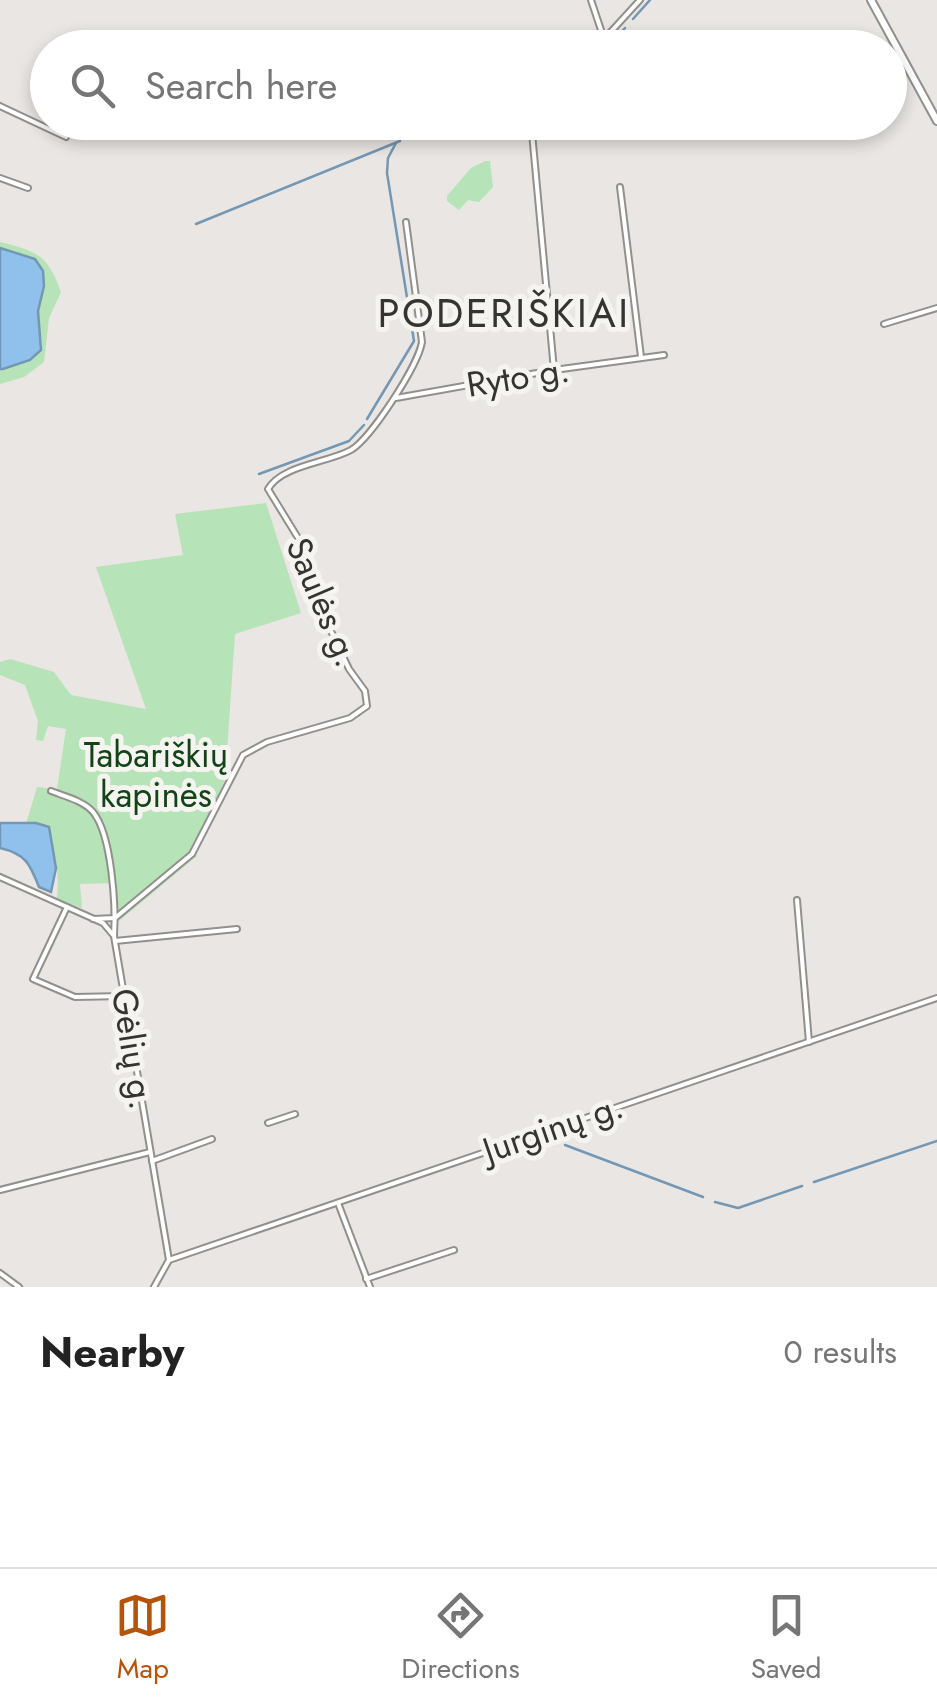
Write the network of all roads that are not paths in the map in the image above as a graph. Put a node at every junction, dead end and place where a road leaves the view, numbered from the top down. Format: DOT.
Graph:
graph roads {
  1 [pos="591,0"];
  2 [pos="640,0"];
  3 [pos="871,0"];
  4 [pos="601,30"];
  5 [pos="612,30"];
  6 [pos="887,30"];
  7 [pos="907,66"];
  8 [pos="0,106"];
  9 [pos="30,120"];
  10 [pos="937,121"];
  11 [pos="533,140"];
  12 [pos="0,178"];
  13 [pos="620,187"];
  14 [pos="28,188"];
  15 [pos="406,222"];
  16 [pos="937,308"];
  17 [pos="884,324"];
  18 [pos="664,355"];
  19 [pos="641,357"];
  20 [pos="554,370"];
  21 [pos="396,398"];
  22 [pos="51,791"];
  23 [pos="0,877"];
  24 [pos="797,900"];
  25 [pos="67,907"];
  26 [pos="115,918"];
  27 [pos="94,919"];
  28 [pos="237,930"];
  29 [pos="114,938"];
  30 [pos="124,996"];
  31 [pos="937,998"];
  32 [pos="809,1042"];
  33 [pos="295,1114"];
  34 [pos="268,1123"];
  35 [pos="212,1138"];
  36 [pos="150,1152"];
  37 [pos="152,1161"];
  38 [pos="0,1190"];
  39 [pos="338,1204"];
  40 [pos="454,1250"];
  41 [pos="170,1260"];
  42 [pos="0,1273"];
  43 [pos="366,1279"];
  44 [pos="18,1287"];
  45 [pos="154,1287"];
  46 [pos="370,1287"];
  1 -- 4 [label="street"];
  2 -- 5 [label="street"];
  3 -- 6 [label="main road"];
  7 -- 10 [label="main road"];
  8 -- 9 [label="street"];
  11 -- 20 [label="street"];
  12 -- 14 [label="street"];
  13 -- 19 [label="street"];
  15 -- 21 [label="street, Saulės g."];
  16 -- 17 [label="street"];
  18 -- 19 [label="street, Ryto g."];
  19 -- 20 [label="street, Ryto g."];
  20 -- 21 [label="street, Ryto g."];
  21 -- 26 [label="street, Saulės g."];
  22 -- 26 [label="street, Gėlių g."];
  23 -- 25 [label="street"];
  24 -- 32 [label="street"];
  25 -- 27 [label="street"];
  25 -- 30 [label="street"];
  26 -- 27 [label="street"];
  26 -- 29 [label="street, Gėlių g."];
  27 -- 29 [label="street"];
  28 -- 29 [label="street"];
  29 -- 30 [label="street, Gėlių g."];
  30 -- 36 [label="street, Gėlių g."];
  31 -- 32 [label="street, Jurginų g."];
  32 -- 39 [label="street, Jurginų g."];
  33 -- 34 [label="street"];
  35 -- 37 [label="street"];
  36 -- 37 [label="street, Gėlių g."];
  36 -- 38 [label="street"];
  37 -- 41 [label="street, Gėlių g."];
  39 -- 41 [label="street, Jurginų g."];
  39 -- 43 [label="street"];
  40 -- 43 [label="street"];
  41 -- 45 [label="street"];
  42 -- 44 [label="street"];
  43 -- 46 [label="street"];
}
